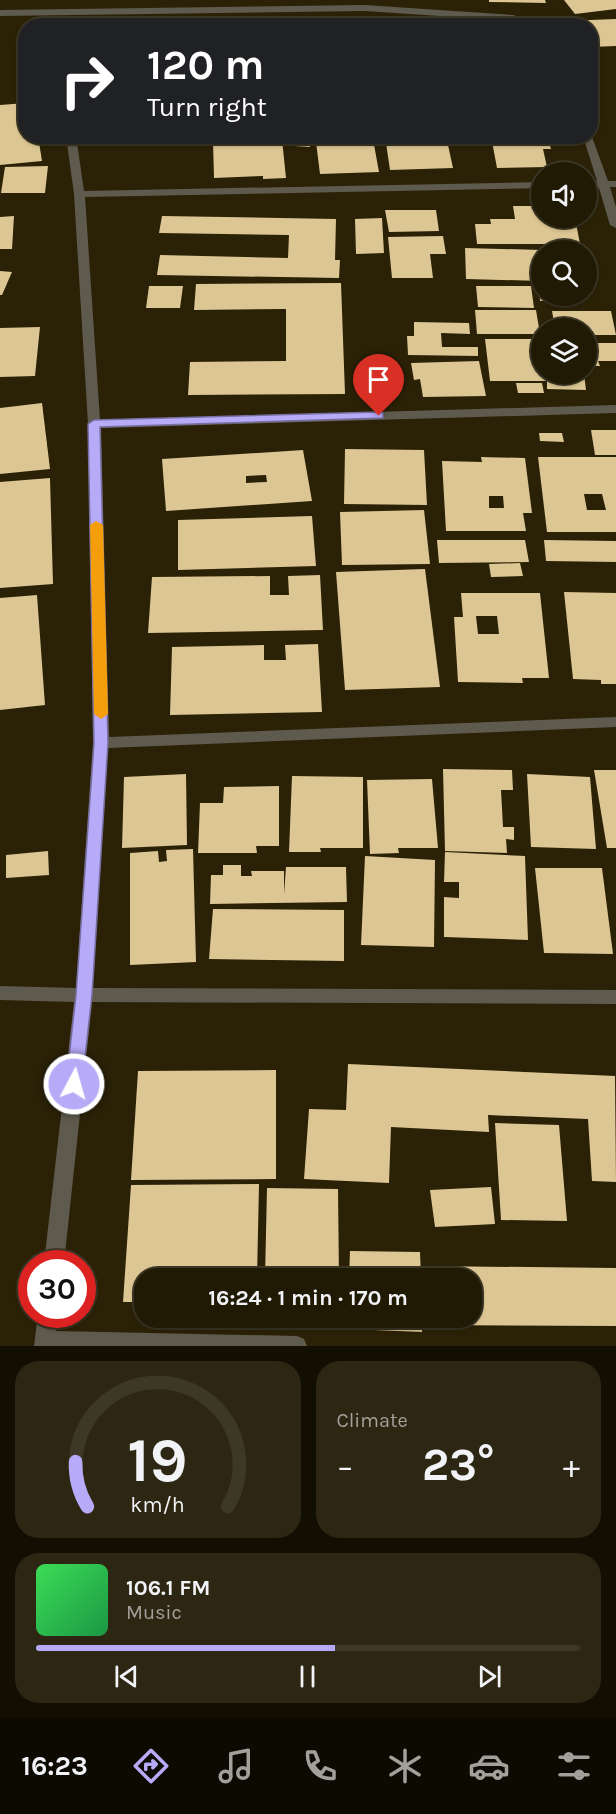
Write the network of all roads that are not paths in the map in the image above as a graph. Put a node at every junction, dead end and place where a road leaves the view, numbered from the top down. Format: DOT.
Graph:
graph roads {
  1 [pos="52,11"];
  2 [pos="0,13"];
  3 [pos="53,18"];
  4 [pos="513,18"];
  5 [pos="72,144"];
  6 [pos="591,144"];
  7 [pos="597,184"];
  8 [pos="604,184"];
  9 [pos="616,184"];
  10 [pos="531,186"];
  11 [pos="79,194"];
  12 [pos="616,225"];
  13 [pos="616,409"];
  14 [pos="94,424"];
  15 [pos="616,722"];
  16 [pos="101,743"];
  17 [pos="0,993"];
  18 [pos="84,995"];
  19 [pos="616,996"];
  20 [pos="55,1250"];
  21 [pos="47,1328"];
  22 [pos="45,1343"];
  23 [pos="297,1346"];
  1 -- 2 [label="street"];
  1 -- 3 [label="street"];
  1 -- 4 [label="street"];
  5 -- 11 [label="street"];
  6 -- 8 [label="street"];
  7 -- 8 [label="street"];
  8 -- 9 [label="street"];
  8 -- 12 [label="street"];
  10 -- 11 [label="street"];
  11 -- 14 [label="street"];
  13 -- 14 [label="street"];
  14 -- 16 [label="street"];
  15 -- 16 [label="street"];
  16 -- 18 [label="street"];
  17 -- 18 [label="street"];
  18 -- 19 [label="street"];
  18 -- 20 [label="street"];
  21 -- 22 [label="street"];
  22 -- 23 [label="street"];
}
